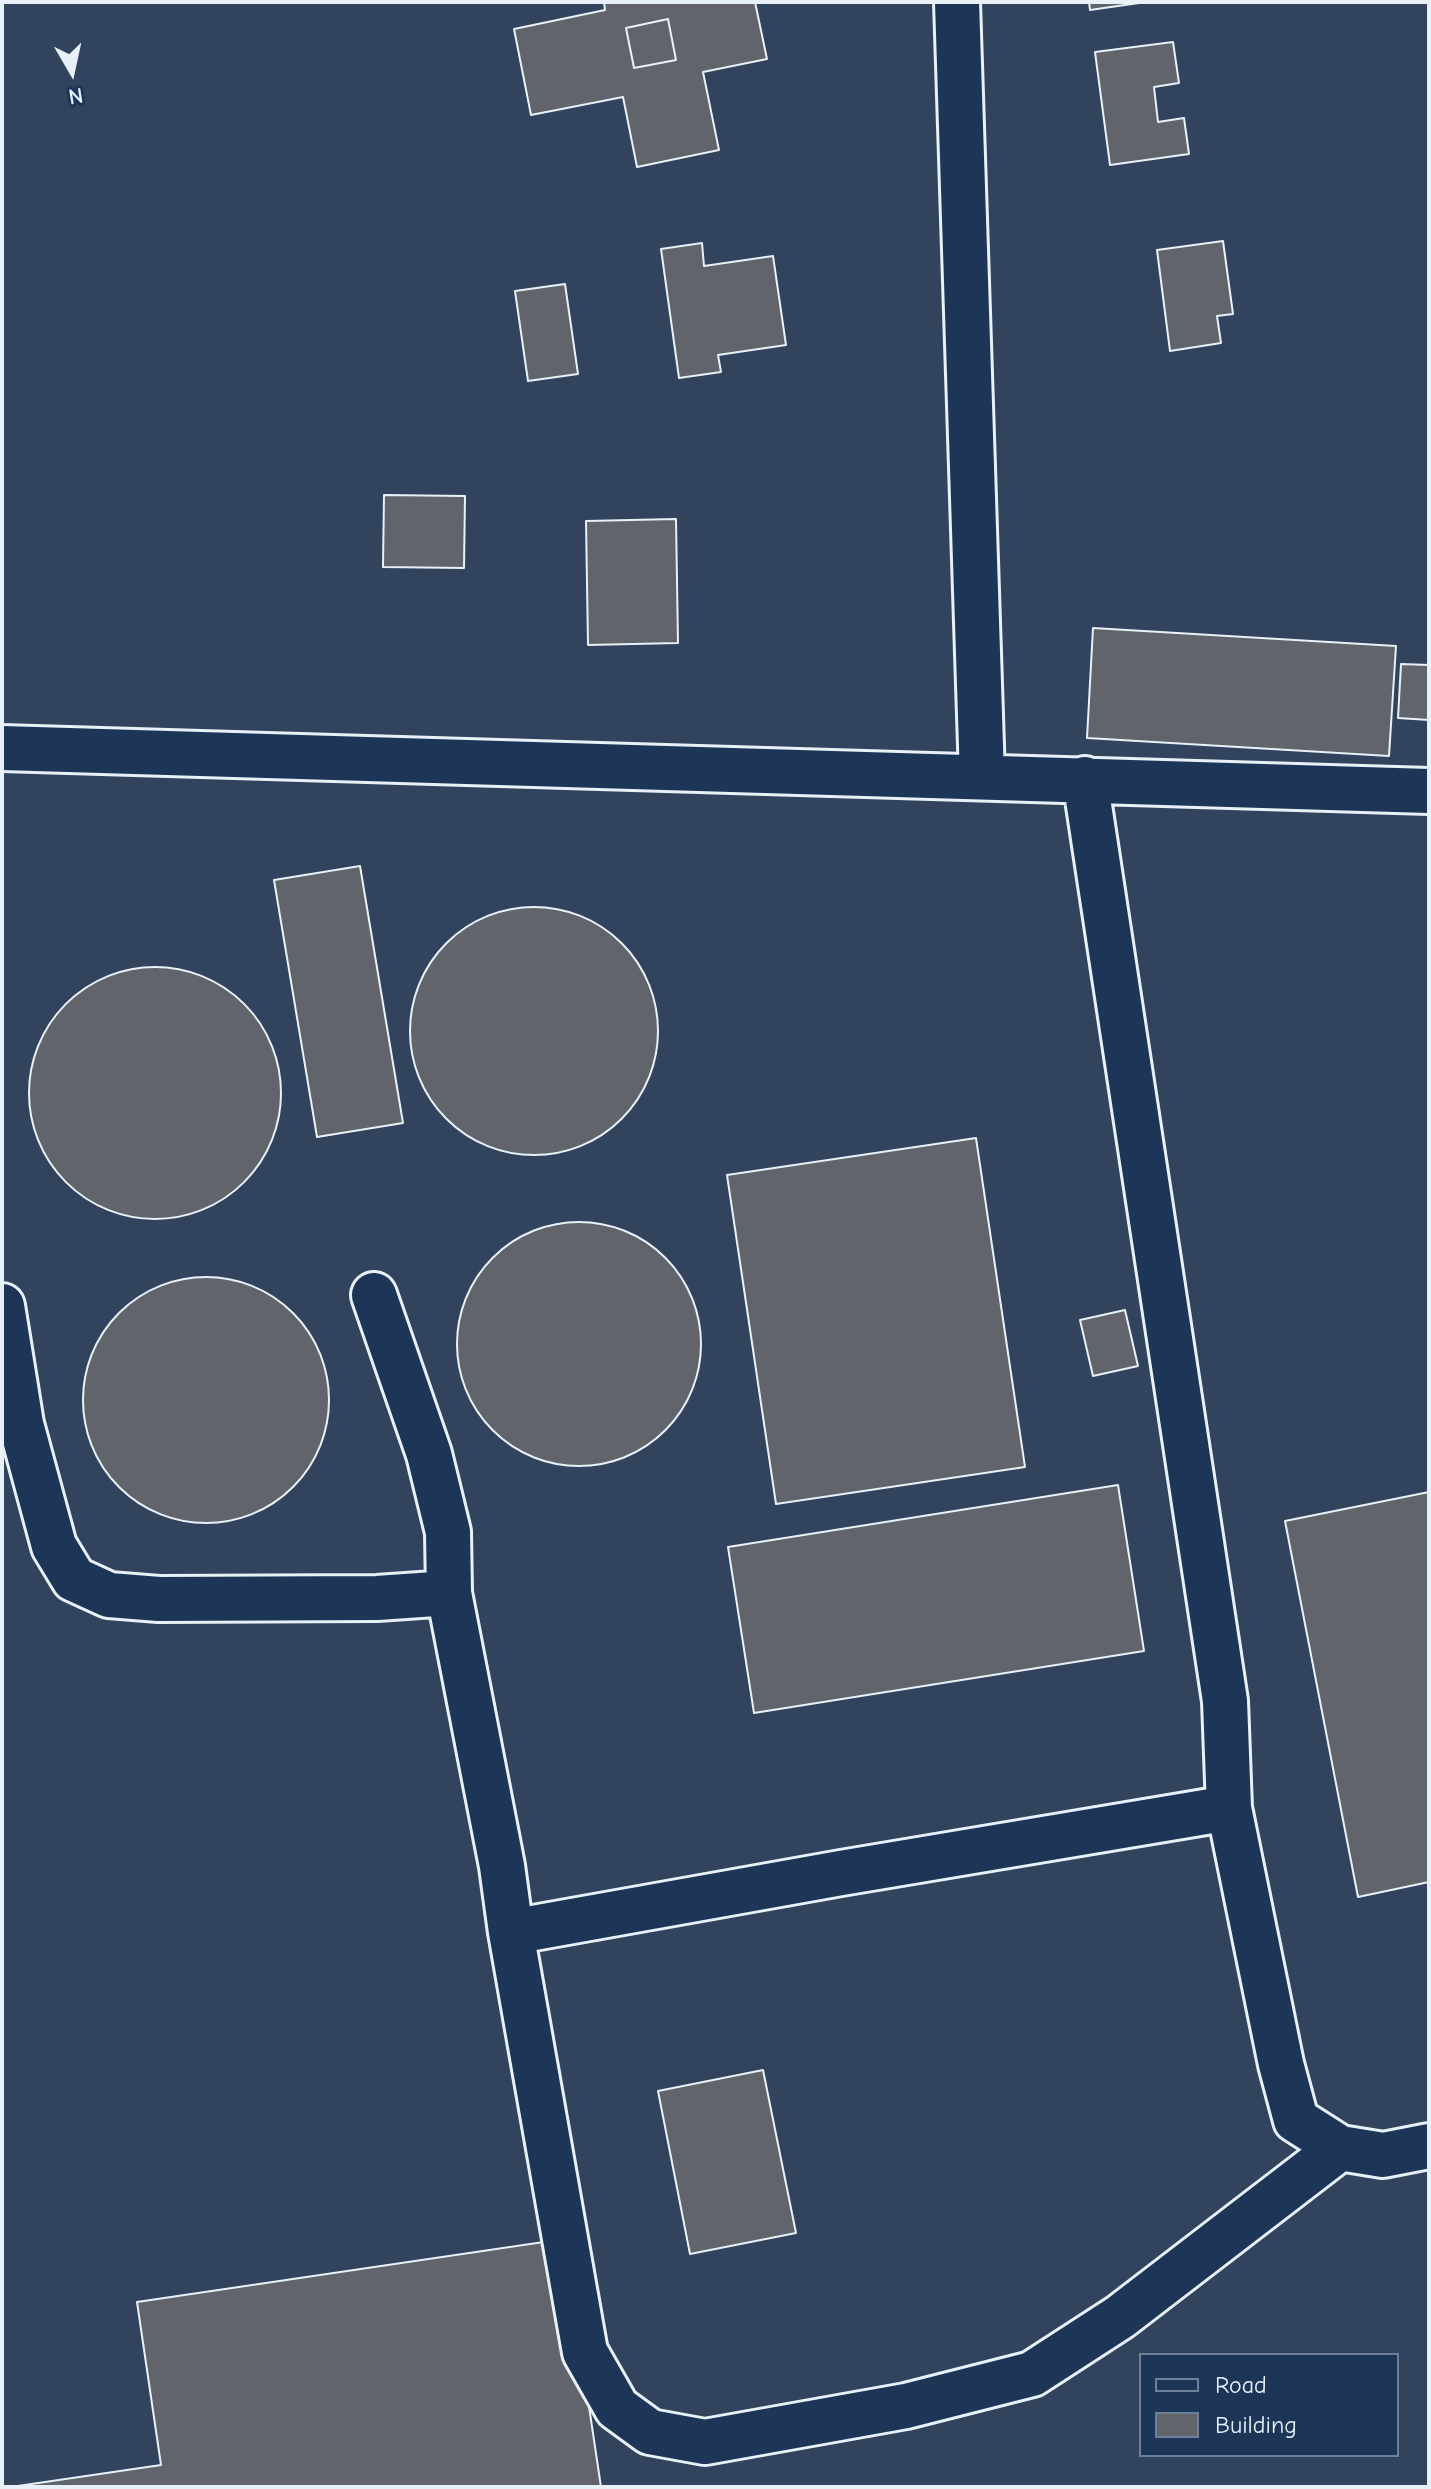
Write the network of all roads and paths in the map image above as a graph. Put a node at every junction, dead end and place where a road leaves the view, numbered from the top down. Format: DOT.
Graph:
graph roads {
  1 [pos="957,2"];
  2 [pos="2,748"];
  3 [pos="982,777"];
  4 [pos="1085,779"];
  5 [pos="1429,791"];
  6 [pos="374,1295"];
  7 [pos="2,1306"];
  8 [pos="449,1593"];
  9 [pos="1229,1808"];
  10 [pos="511,1932"];
  11 [pos="1429,2146"];
  12 [pos="1340,2148"];
  1 -- 3 [label="lane"];
  2 -- 3 [label="lane"];
  3 -- 4 [label="lane"];
  4 -- 5 [label="lane"];
  4 -- 9 [label="lane"];
  6 -- 8 [label="lane"];
  7 -- 8 [label="lane"];
  8 -- 10 [label="lane"];
  9 -- 10 [label="lane"];
  9 -- 12 [label="lane"];
  10 -- 12 [label="lane"];
  11 -- 12 [label="lane"];
}
